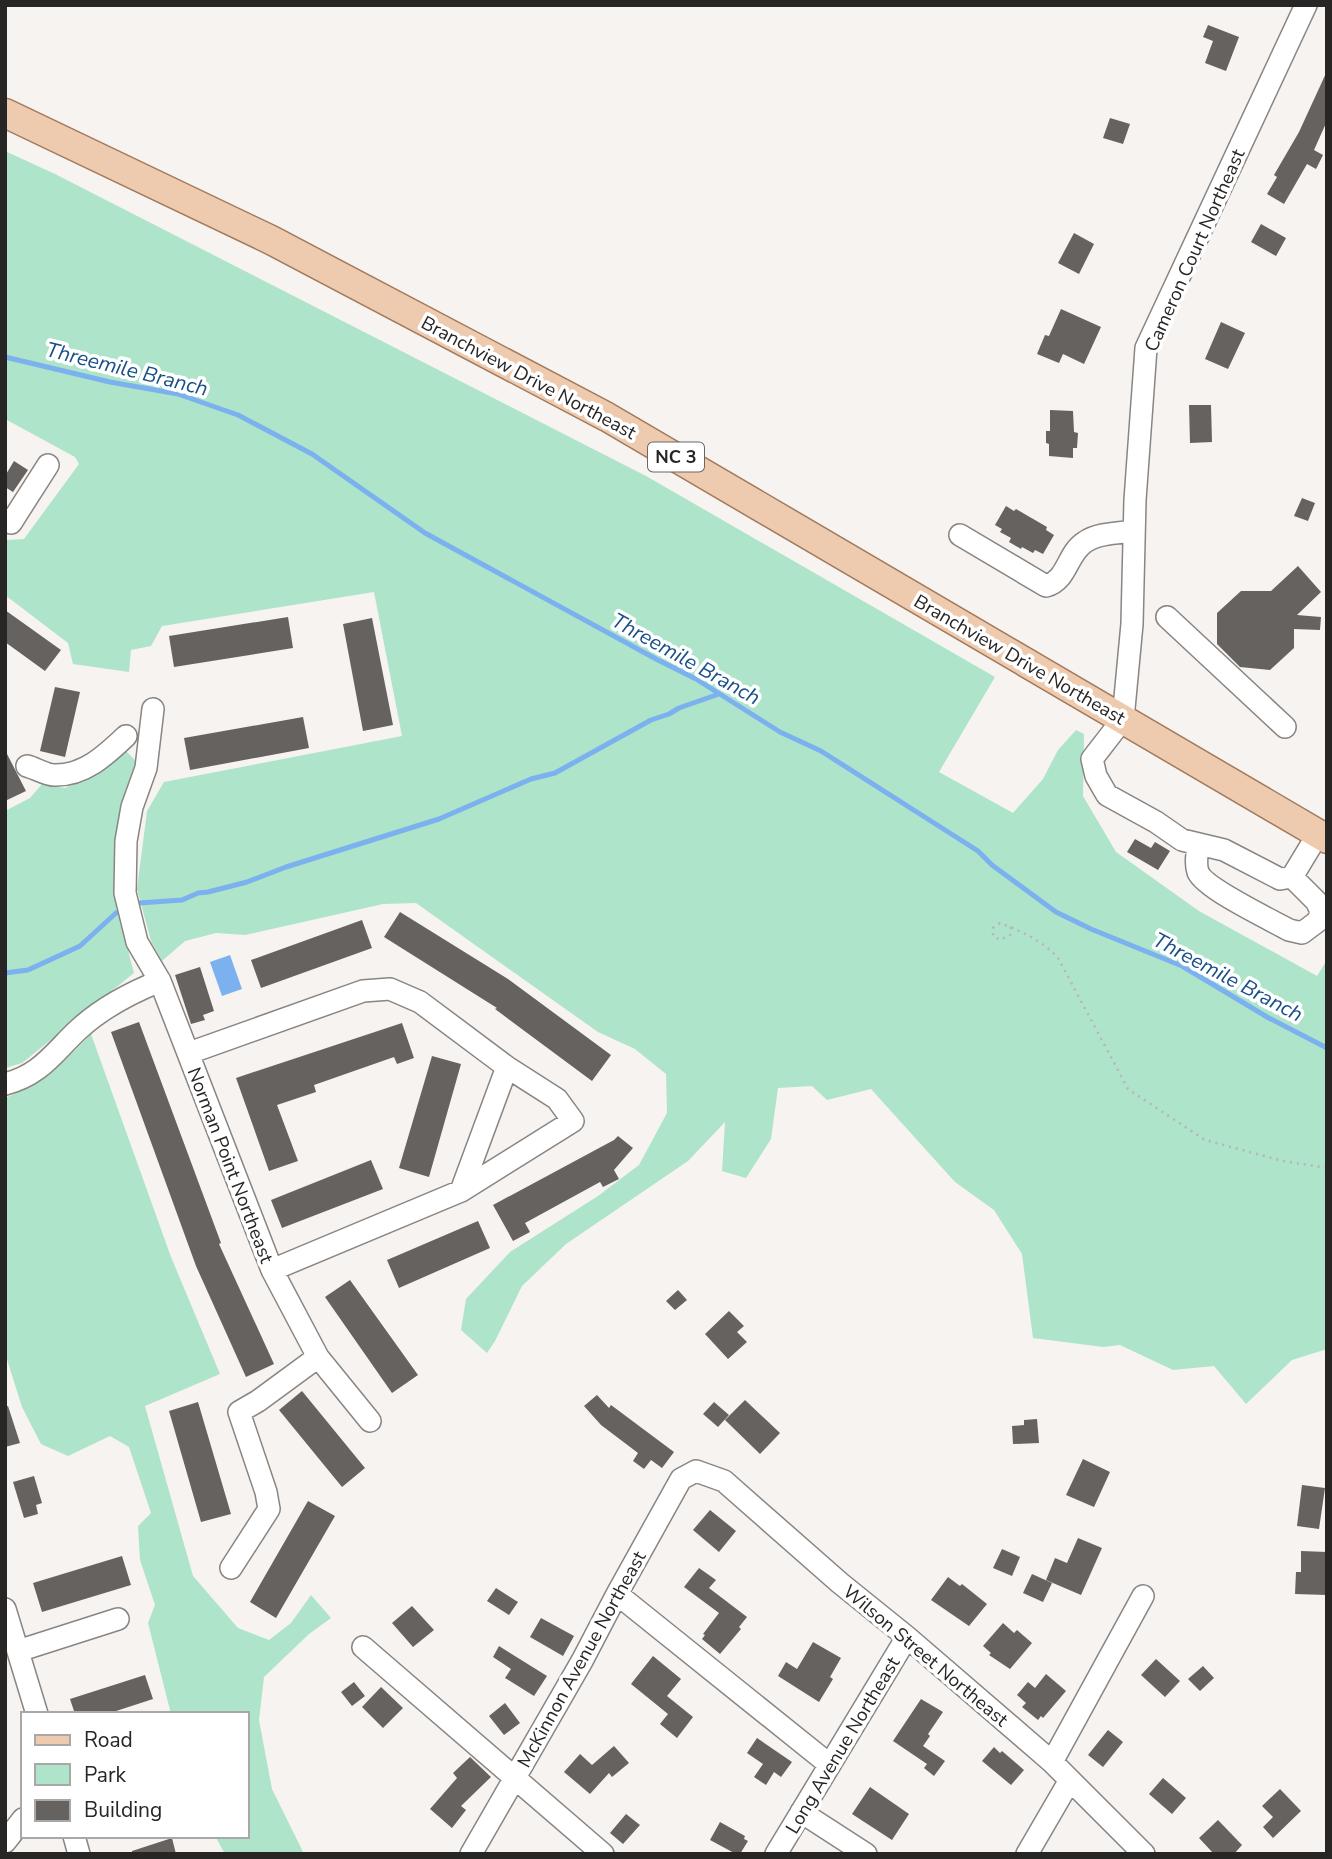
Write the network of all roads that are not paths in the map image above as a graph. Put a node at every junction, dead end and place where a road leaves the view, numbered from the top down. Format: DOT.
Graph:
graph roads {
  1 [pos="1306,5"];
  2 [pos="5,113"];
  3 [pos="48,465"];
  4 [pos="5,519"];
  5 [pos="1134,531"];
  6 [pos="960,535"];
  7 [pos="1167,617"];
  8 [pos="1122,719"];
  9 [pos="1285,727"];
  10 [pos="27,766"];
  11 [pos="1323,837"];
  12 [pos="1199,844"];
  13 [pos="1292,877"];
  14 [pos="160,981"];
  15 [pos="189,1053"];
  16 [pos="507,1067"];
  17 [pos="5,1084"];
  18 [pos="461,1191"];
  19 [pos="272,1270"];
  20 [pos="318,1357"];
  21 [pos="370,1421"];
  22 [pos="696,1471"];
  23 [pos="230,1568"];
  24 [pos="617,1594"];
  25 [pos="1143,1596"];
  26 [pos="5,1609"];
  27 [pos="118,1619"];
  28 [pos="907,1637"];
  29 [pos="363,1647"];
  30 [pos="18,1651"];
  31 [pos="36,1712"];
  32 [pos="1052,1762"];
  33 [pos="830,1765"];
  34 [pos="515,1778"];
  35 [pos="1070,1780"];
  36 [pos="801,1812"];
  37 [pos="21,1822"];
  38 [pos="5,1842"];
  39 [pos="786,1850"];
  40 [pos="471,1854"];
  41 [pos="603,1854"];
  42 [pos="866,1854"];
  43 [pos="1027,1854"];
  44 [pos="1144,1854"];
  1 -- 5 [label="street, Cameron Court Northeast"];
  2 -- 8 [label="main road, Branchview Drive Northeast / NC 3"];
  3 -- 4 [label="street"];
  5 -- 6 [label="street"];
  5 -- 8 [label="street, Cameron Court Northeast"];
  7 -- 9 [label="street"];
  8 -- 11 [label="main road, Branchview Drive Northeast / NC 3"];
  8 -- 12 [label="street"];
  10 -- 14 [label="street, Norman Point Northeast"];
  11 -- 13 [label="street"];
  12 -- 13 [label="street"];
  12 -- 13 [label="street"];
  14 -- 15 [label="street, Norman Point Northeast"];
  14 -- 17 [label="street"];
  15 -- 16 [label="street"];
  15 -- 19 [label="street, Norman Point Northeast"];
  16 -- 18 [label="street"];
  16 -- 18 [label="street"];
  18 -- 19 [label="street"];
  19 -- 20 [label="street, Norman Point Northeast"];
  20 -- 21 [label="street, Norman Point Northeast"];
  20 -- 23 [label="street"];
  22 -- 24 [label="street, McKinnon Avenue Northeast"];
  22 -- 28 [label="street, Wilson Street Northeast"];
  24 -- 33 [label="street"];
  24 -- 34 [label="street, McKinnon Avenue Northeast"];
  25 -- 32 [label="street"];
  26 -- 30 [label="street"];
  27 -- 30 [label="street"];
  28 -- 32 [label="street, Wilson Street Northeast"];
  28 -- 33 [label="street, Long Avenue Northeast"];
  29 -- 34 [label="street"];
  30 -- 31 [label="street"];
  32 -- 35 [label="street, Wilson Street Northeast"];
  33 -- 36 [label="street, Long Avenue Northeast"];
  34 -- 40 [label="street, McKinnon Avenue Northeast"];
  34 -- 41 [label="street"];
  35 -- 43 [label="street"];
  35 -- 44 [label="street, Wilson Street Northeast"];
  36 -- 39 [label="street, Long Avenue Northeast"];
  36 -- 42 [label="street"];
  37 -- 38 [label="street"];
}
